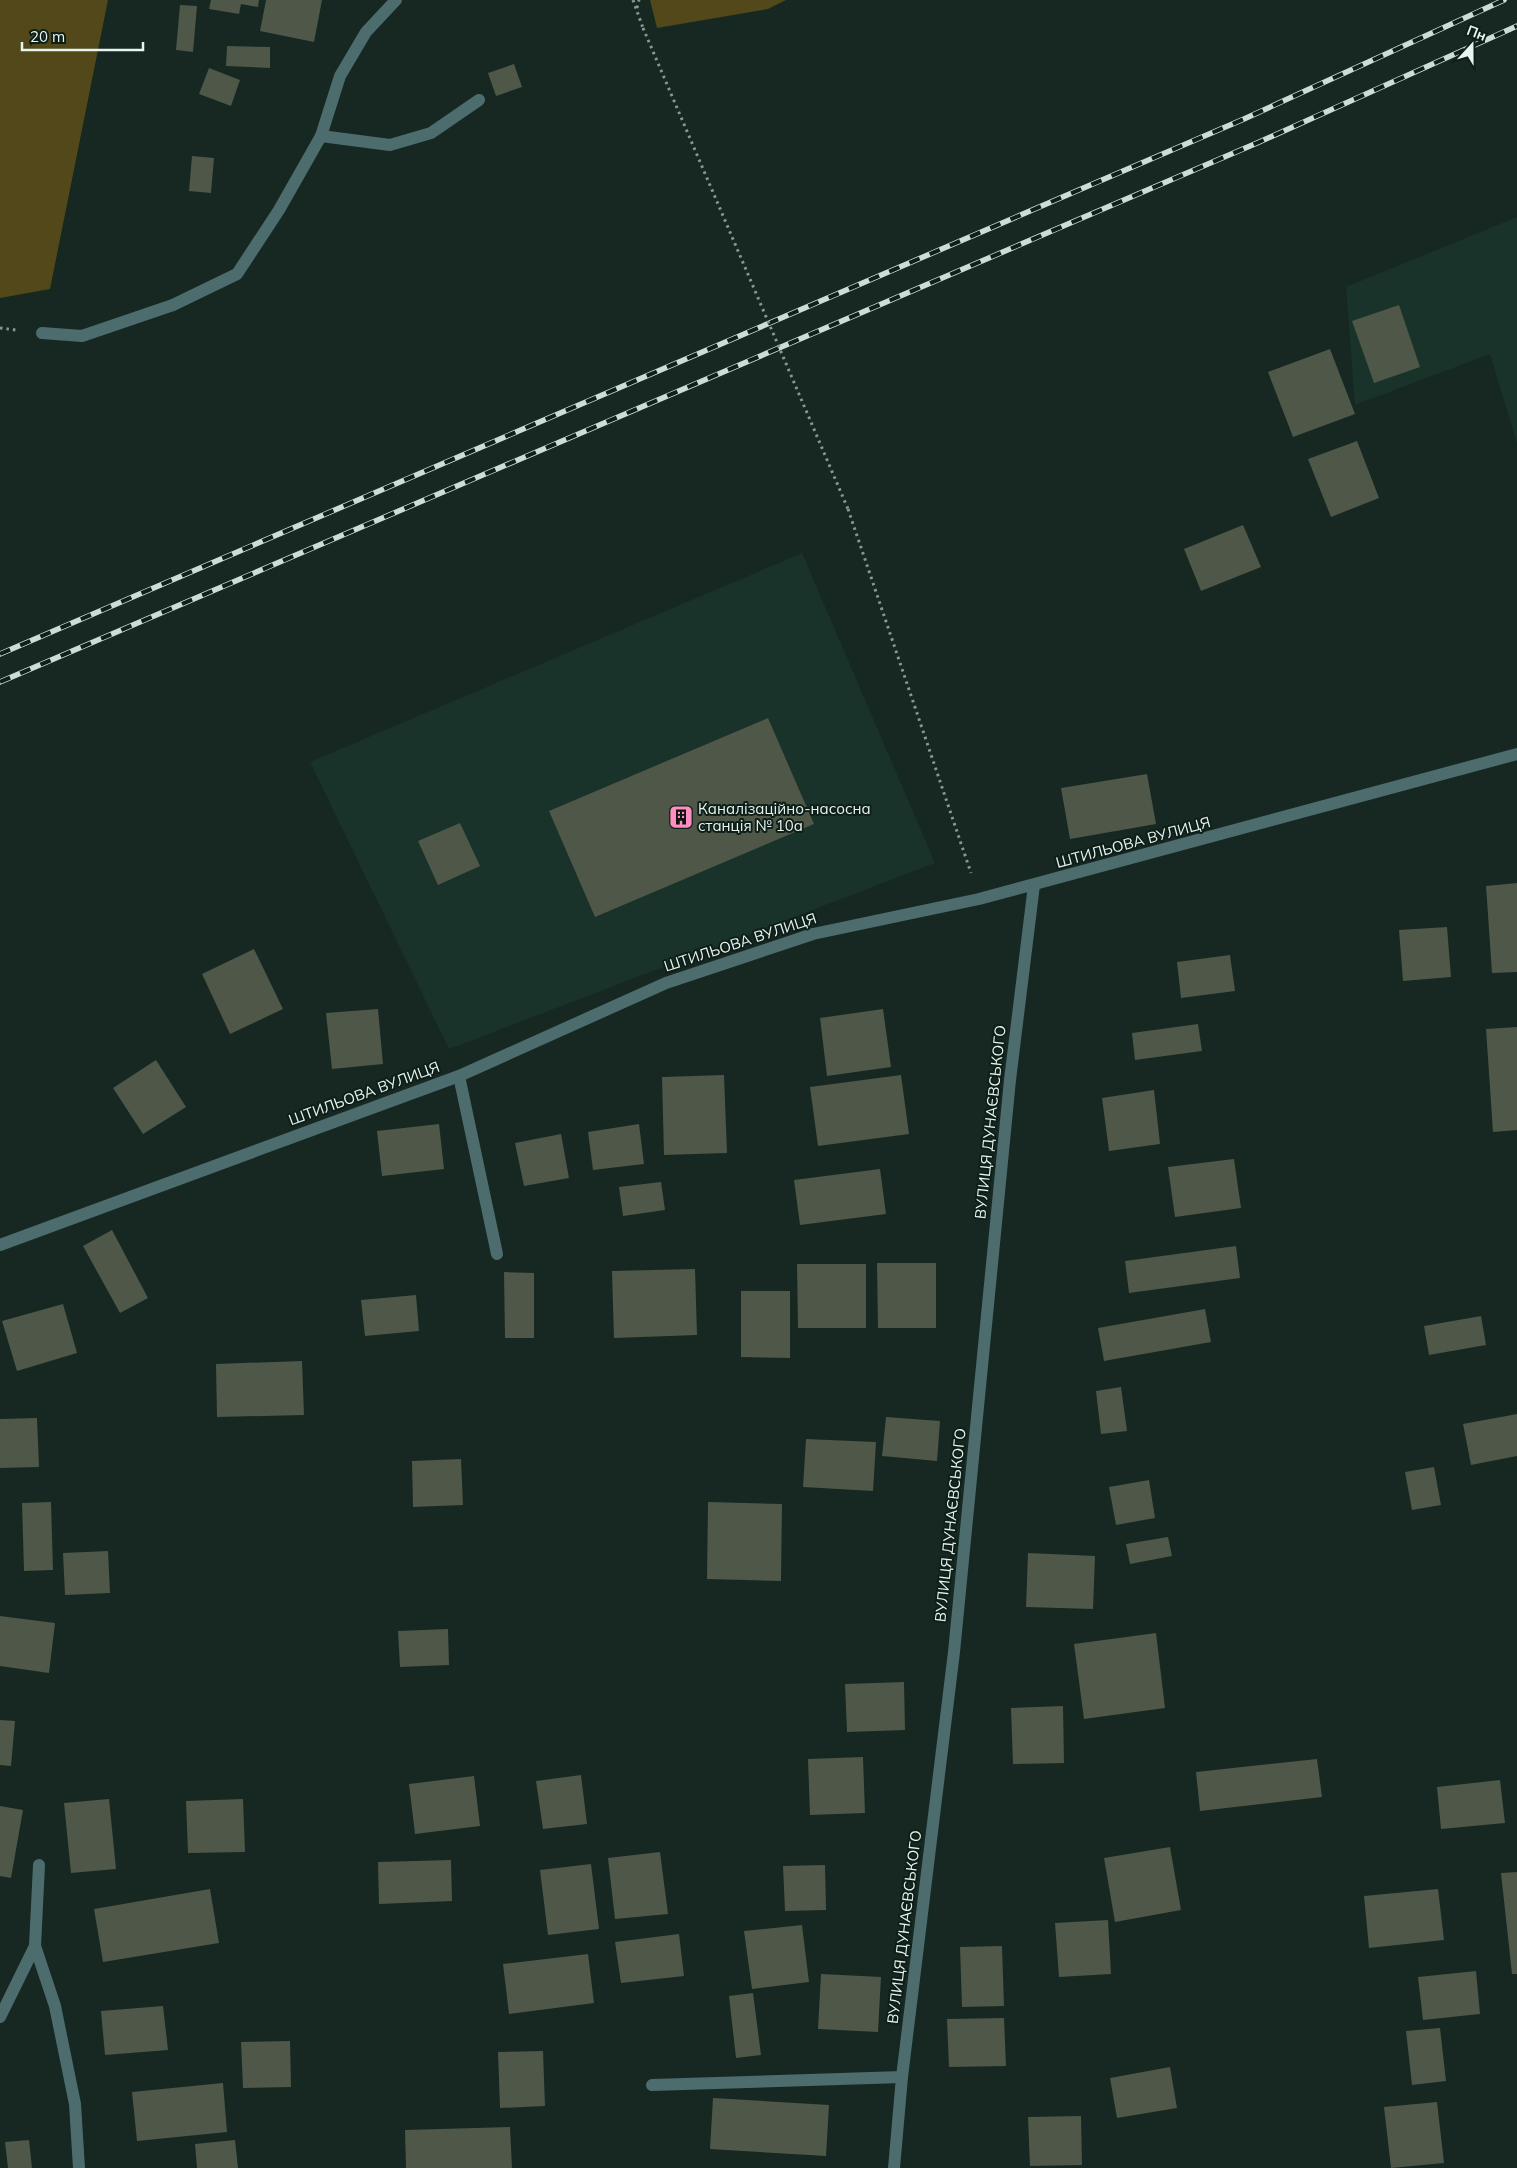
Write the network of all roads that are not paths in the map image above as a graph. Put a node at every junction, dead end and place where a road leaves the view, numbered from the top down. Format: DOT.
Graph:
graph roads {
  1 [pos="396,0"];
  2 [pos="479,100"];
  3 [pos="321,136"];
  4 [pos="42,333"];
  5 [pos="1517,754"];
  6 [pos="1034,885"];
  7 [pos="459,1076"];
  8 [pos="0,1245"];
  9 [pos="497,1254"];
  10 [pos="39,1864"];
  11 [pos="34,1946"];
  12 [pos="0,2017"];
  13 [pos="902,2077"];
  14 [pos="652,2085"];
  15 [pos="79,2168"];
  16 [pos="894,2168"];
  1 -- 3 [label="street"];
  2 -- 3 [label="street"];
  3 -- 4 [label="street"];
  5 -- 6 [label="street, ШТИЛЬОВА ВУЛИЦЯ"];
  6 -- 7 [label="street, ШТИЛЬОВА ВУЛИЦЯ"];
  6 -- 13 [label="street, ВУЛИЦЯ ДУНАЄВСЬКОГО"];
  7 -- 8 [label="street, ШТИЛЬОВА ВУЛИЦЯ"];
  7 -- 9 [label="street"];
  10 -- 11 [label="street"];
  11 -- 12 [label="street"];
  11 -- 15 [label="street"];
  13 -- 14 [label="street"];
  13 -- 16 [label="street, ВУЛИЦЯ ДУНАЄВСЬКОГО"];
}
